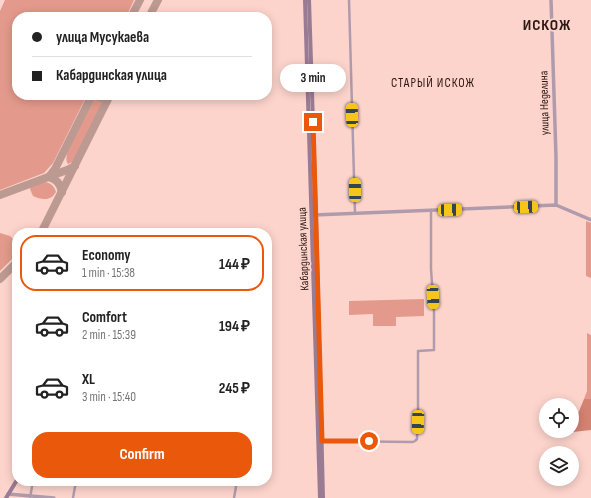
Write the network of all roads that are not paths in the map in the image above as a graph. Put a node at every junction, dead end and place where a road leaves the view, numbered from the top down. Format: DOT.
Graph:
graph roads {
  1 [pos="305,0"];
  2 [pos="309,0"];
  3 [pos="349,0"];
  4 [pos="551,0"];
  5 [pos="556,205"];
  6 [pos="431,210"];
  7 [pos="355,212"];
  8 [pos="314,215"];
  9 [pos="591,220"];
  10 [pos="320,441"];
  11 [pos="13,486"];
  12 [pos="32,486"];
  13 [pos="75,486"];
  14 [pos="236,486"];
  15 [pos="8,494"];
  16 [pos="30,497"];
  17 [pos="6,498"];
  18 [pos="54,498"];
  19 [pos="73,498"];
  20 [pos="234,498"];
  21 [pos="320,498"];
  22 [pos="323,498"];
  1 -- 8 [label="main road, Кабардинская улица"];
  2 -- 8 [label="main road, Кабардинская улица"];
  3 -- 7 [label="street"];
  4 -- 5 [label="street, улица Неделина"];
  5 -- 6 [label="street"];
  5 -- 9 [label="street"];
  6 -- 7 [label="street"];
  6 -- 10 [label="street"];
  7 -- 8 [label="street"];
  8 -- 10 [label="main road, Кабардинская улица"];
  10 -- 21 [label="main road, Кабардинская улица"];
  10 -- 22 [label="main road, Кабардинская улица"];
  11 -- 15 [label="main road"];
  12 -- 16 [label="street"];
  13 -- 19 [label="street"];
  14 -- 20 [label="street"];
  15 -- 16 [label="street"];
  15 -- 17 [label="main road"];
  16 -- 18 [label="street"];
}
